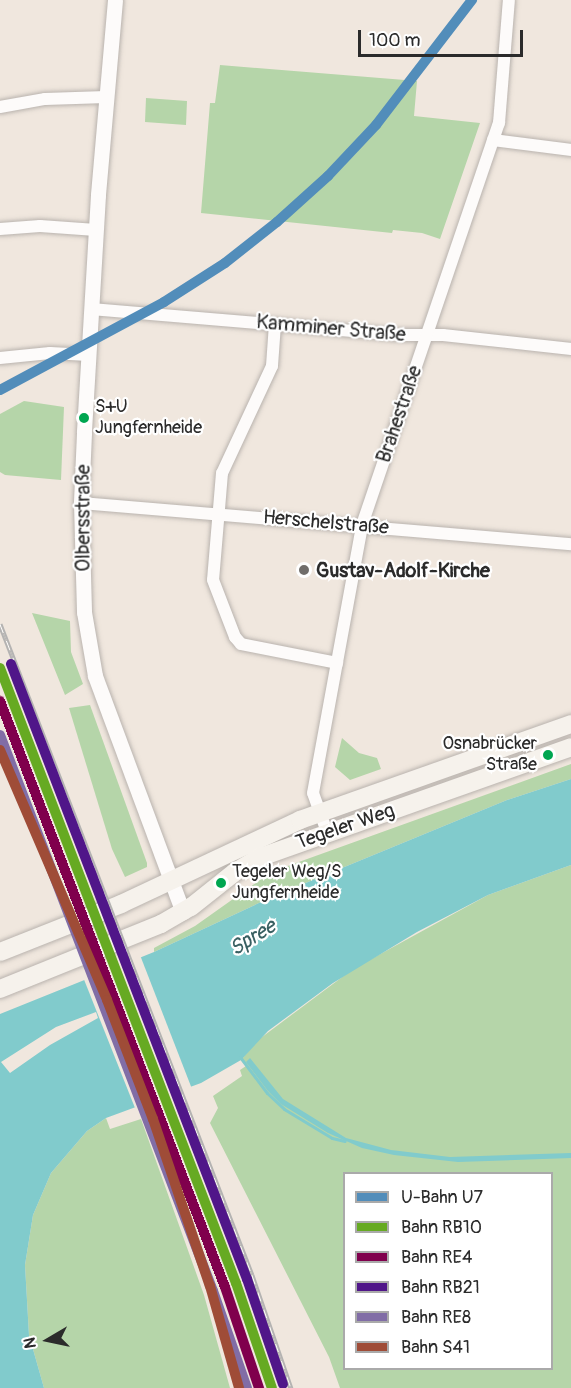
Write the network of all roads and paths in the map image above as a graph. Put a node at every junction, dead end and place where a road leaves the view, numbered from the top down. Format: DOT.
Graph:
graph roads {
  1 [pos="114,0"];
  2 [pos="509,0"];
  3 [pos="106,97"];
  4 [pos="0,107"];
  5 [pos="493,140"];
  6 [pos="571,150"];
  7 [pos="0,229"];
  8 [pos="96,230"];
  9 [pos="92,309"];
  10 [pos="275,324"];
  11 [pos="426,335"];
  12 [pos="571,349"];
  13 [pos="89,355"];
  14 [pos="0,358"];
  15 [pos="81,503"];
  16 [pos="218,514"];
  17 [pos="362,525"];
  18 [pos="571,544"];
  19 [pos="337,663"];
  20 [pos="571,724"];
  21 [pos="571,747"];
  22 [pos="320,814"];
  23 [pos="327,832"];
  24 [pos="171,881"];
  25 [pos="183,912"];
  26 [pos="0,952"];
  27 [pos="0,988"];
  1 -- 3 [label="street, Olbersstraße"];
  2 -- 5 [label="street, Brahestraße"];
  3 -- 4 [label="street"];
  3 -- 8 [label="street, Olbersstraße"];
  5 -- 6 [label="street"];
  5 -- 11 [label="street, Brahestraße"];
  7 -- 8 [label="street"];
  8 -- 9 [label="street, Olbersstraße"];
  9 -- 10 [label="street, Kamminer Straße"];
  9 -- 13 [label="street, Olbersstraße"];
  10 -- 11 [label="street, Kamminer Straße"];
  10 -- 16 [label="street"];
  11 -- 12 [label="street, Kamminer Straße"];
  11 -- 17 [label="street, Brahestraße"];
  13 -- 14 [label="street"];
  13 -- 15 [label="street, Olbersstraße"];
  15 -- 16 [label="street, Herschelstraße"];
  15 -- 24 [label="street, Olbersstraße"];
  16 -- 17 [label="street, Herschelstraße"];
  16 -- 19 [label="street"];
  17 -- 18 [label="street, Herschelstraße"];
  17 -- 19 [label="street, Brahestraße"];
  19 -- 22 [label="street, Brahestraße"];
  20 -- 22 [label="main road, Tegeler Weg"];
  21 -- 23 [label="main road, Tegeler Weg"];
  22 -- 23 [label="street, Brahestraße"];
  22 -- 24 [label="main road, Tegeler Weg"];
  23 -- 25 [label="main road, Tegeler Weg"];
  24 -- 25 [label="street, Olbersstraße"];
  24 -- 26 [label="main road, Tegeler Weg"];
  25 -- 27 [label="main road, Tegeler Weg"];
}
